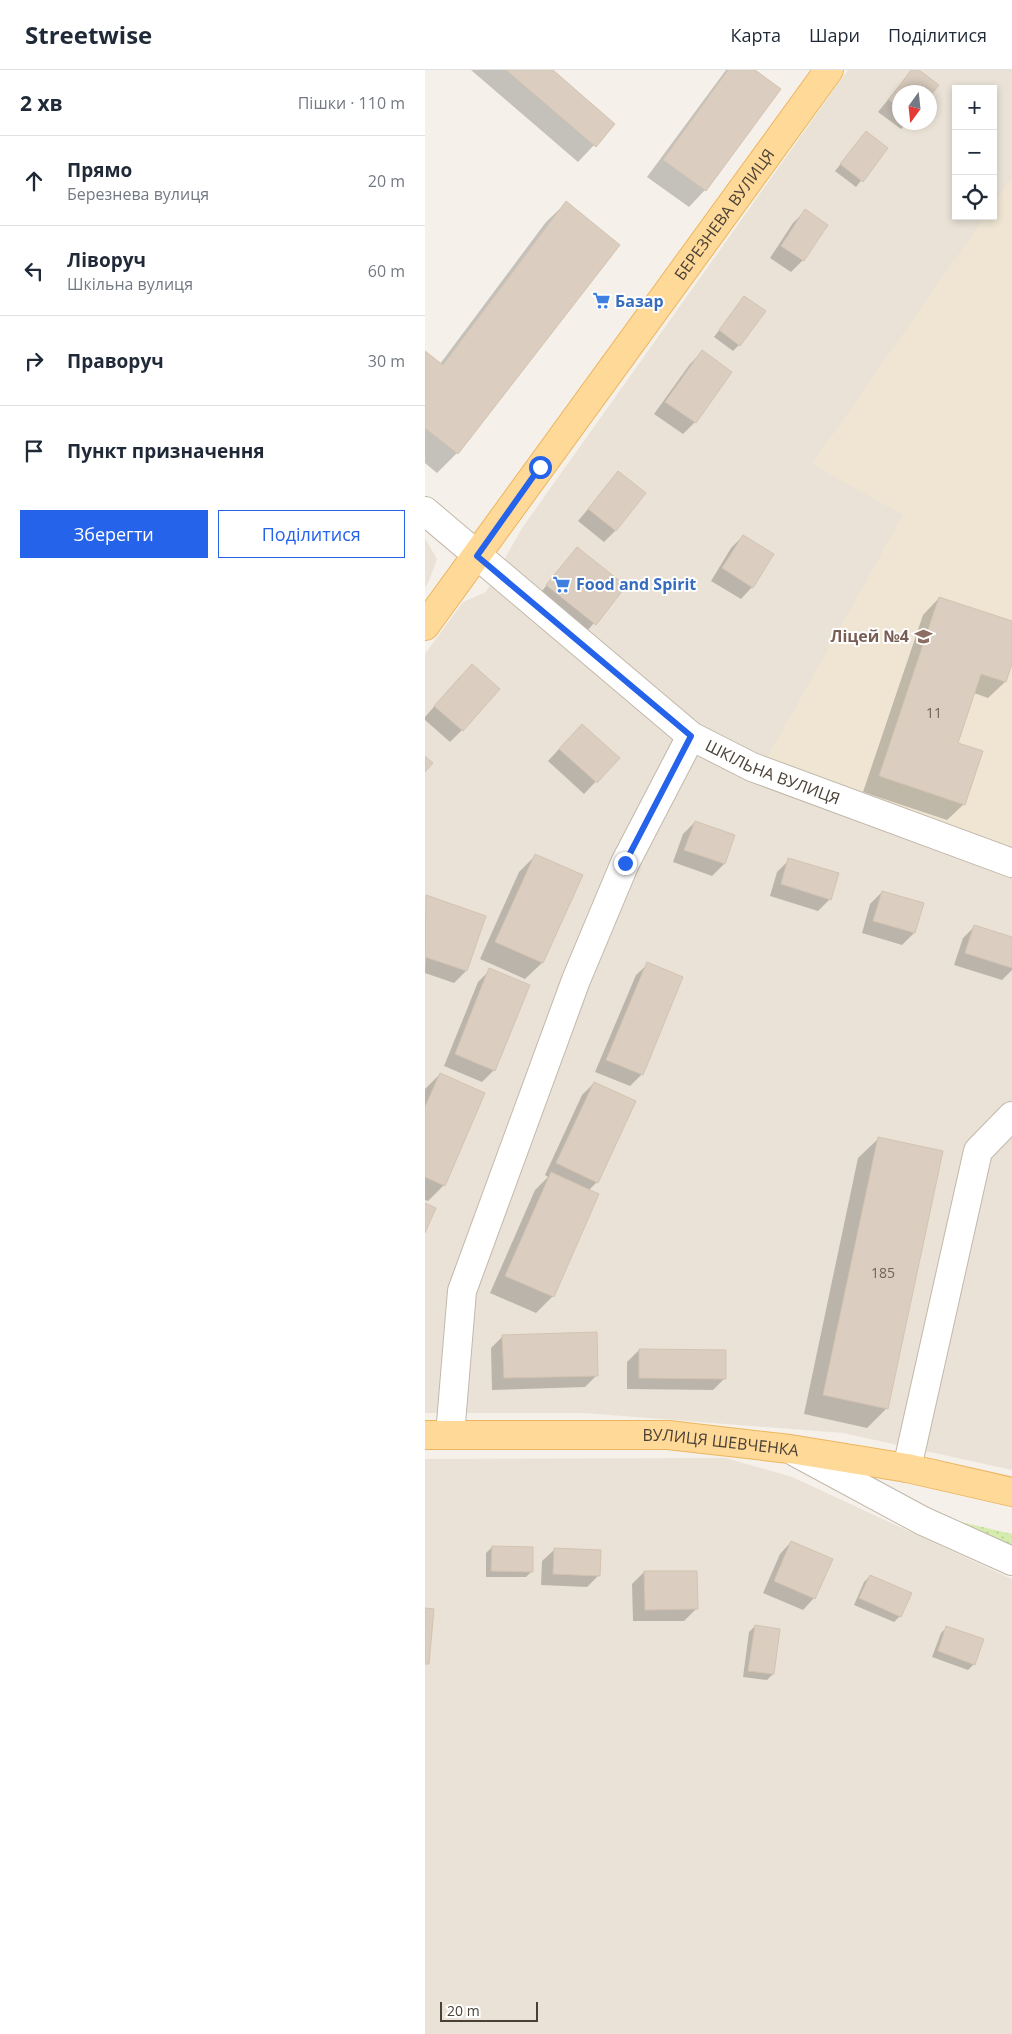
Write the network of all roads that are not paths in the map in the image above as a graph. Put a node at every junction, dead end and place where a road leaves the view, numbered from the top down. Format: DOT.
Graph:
graph roads {
  1 [pos="829,70"];
  2 [pos="425,511"];
  3 [pos="477,556"];
  4 [pos="425,626"];
  5 [pos="691,736"];
  6 [pos="1012,863"];
  7 [pos="1012,1116"];
  8 [pos="438,1435"];
  9 [pos="790,1449"];
  10 [pos="907,1468"];
  11 [pos="1012,1492"];
  12 [pos="1012,1562"];
  1 -- 3 [label="main road, БЕРЕЗНЕВА ВУЛИЦЯ"];
  2 -- 3 [label="street, ШКІЛЬНА ВУЛИЦЯ"];
  3 -- 4 [label="main road, БЕРЕЗНЕВА ВУЛИЦЯ"];
  3 -- 5 [label="street, ШКІЛЬНА ВУЛИЦЯ"];
  5 -- 6 [label="street, ШКІЛЬНА ВУЛИЦЯ"];
  5 -- 8 [label="street"];
  7 -- 10 [label="street"];
  8 -- 9 [label="main road, ВУЛИЦЯ ШЕВЧЕНКА"];
  9 -- 10 [label="main road, ВУЛИЦЯ ШЕВЧЕНКА"];
  9 -- 12 [label="street"];
  10 -- 11 [label="main road, ВУЛИЦЯ ШЕВЧЕНКА"];
}
